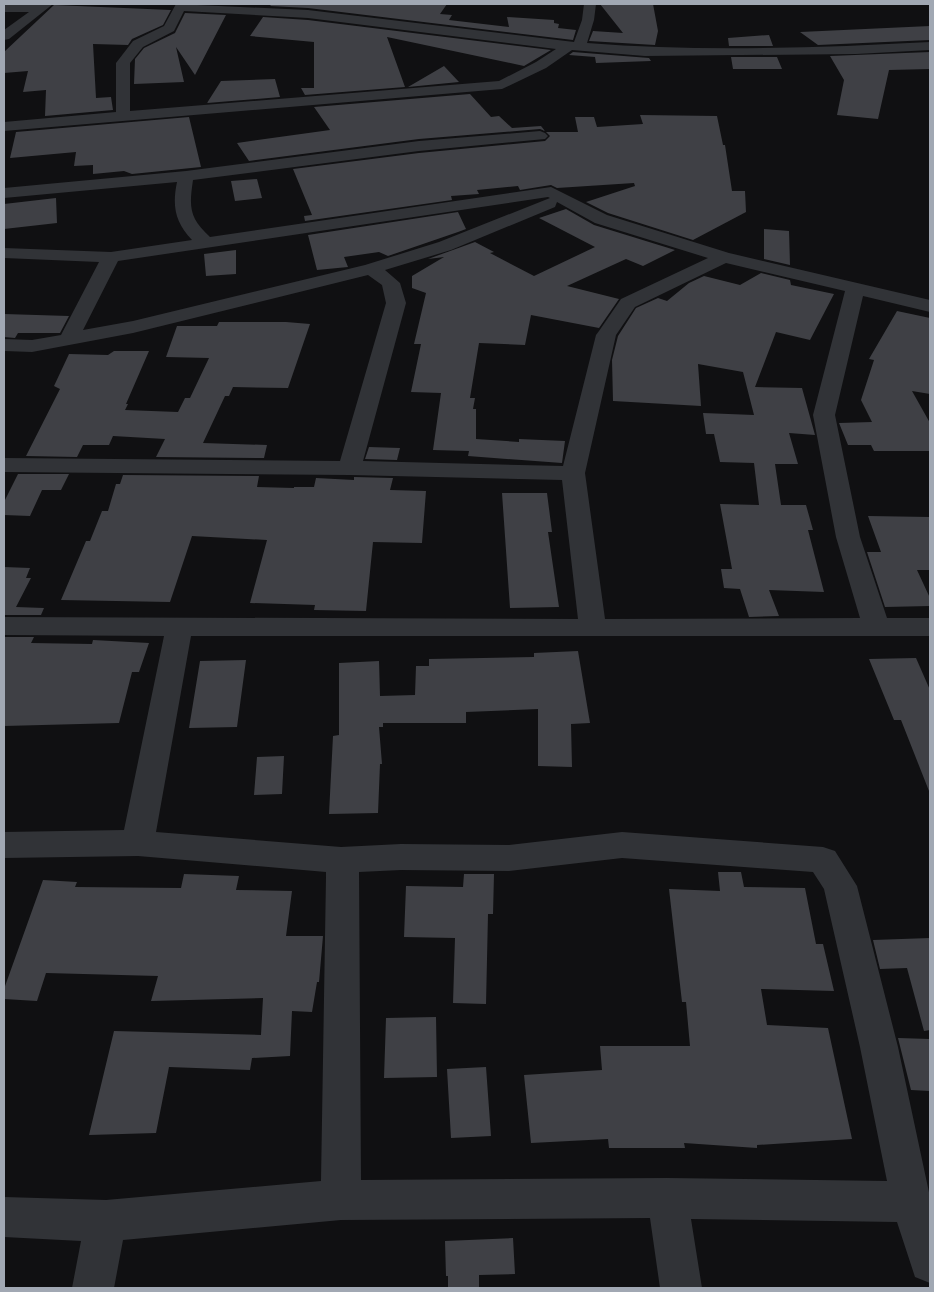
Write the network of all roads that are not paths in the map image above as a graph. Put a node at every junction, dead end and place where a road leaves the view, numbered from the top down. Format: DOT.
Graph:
graph roads {
  1 [pos="590,4"];
  2 [pos="181,5"];
  3 [pos="43,6"];
  4 [pos="4,8"];
  5 [pos="4,36"];
  6 [pos="930,46"];
  7 [pos="573,47"];
  8 [pos="123,116"];
  9 [pos="4,127"];
  10 [pos="540,136"];
  11 [pos="186,176"];
  12 [pos="4,192"];
  13 [pos="562,198"];
  14 [pos="205,242"];
  15 [pos="4,253"];
  16 [pos="111,256"];
  17 [pos="724,257"];
  18 [pos="371,269"];
  19 [pos="855,288"];
  20 [pos="930,306"];
  21 [pos="68,340"];
  22 [pos="4,345"];
  23 [pos="4,465"];
  24 [pos="350,468"];
  25 [pos="573,473"];
  26 [pos="4,626"];
  27 [pos="930,627"];
  28 [pos="179,628"];
  29 [pos="594,628"];
  30 [pos="876,628"];
  31 [pos="138,843"];
  32 [pos="4,845"];
  33 [pos="340,860"];
  34 [pos="667,1198"];
  35 [pos="341,1200"];
  36 [pos="911,1202"];
  37 [pos="4,1217"];
  38 [pos="106,1221"];
  39 [pos="930,1262"];
  40 [pos="93,1288"];
  41 [pos="681,1288"];
  1 -- 7 [label="street"];
  2 -- 7 [label="street"];
  2 -- 8 [label="street"];
  3 -- 4 [label="street"];
  3 -- 5 [label="street"];
  6 -- 7 [label="street"];
  7 -- 8 [label="street"];
  8 -- 9 [label="street"];
  10 -- 11 [label="street"];
  11 -- 12 [label="street"];
  11 -- 14 [label="street"];
  13 -- 14 [label="street"];
  13 -- 17 [label="street"];
  13 -- 18 [label="street"];
  14 -- 16 [label="street"];
  15 -- 16 [label="street"];
  16 -- 21 [label="street"];
  17 -- 19 [label="street"];
  17 -- 25 [label="street"];
  18 -- 21 [label="street"];
  18 -- 24 [label="street"];
  19 -- 20 [label="street"];
  19 -- 30 [label="street"];
  21 -- 22 [label="street"];
  23 -- 24 [label="street"];
  24 -- 25 [label="street"];
  25 -- 29 [label="street"];
  26 -- 28 [label="street"];
  27 -- 30 [label="street"];
  28 -- 29 [label="street"];
  28 -- 31 [label="street"];
  29 -- 30 [label="street"];
  31 -- 32 [label="street"];
  31 -- 33 [label="street"];
  33 -- 35 [label="street"];
  33 -- 36 [label="street"];
  34 -- 35 [label="street"];
  34 -- 36 [label="street"];
  34 -- 41 [label="street"];
  35 -- 38 [label="street"];
  36 -- 39 [label="street"];
  37 -- 38 [label="street"];
  38 -- 40 [label="street"];
}
